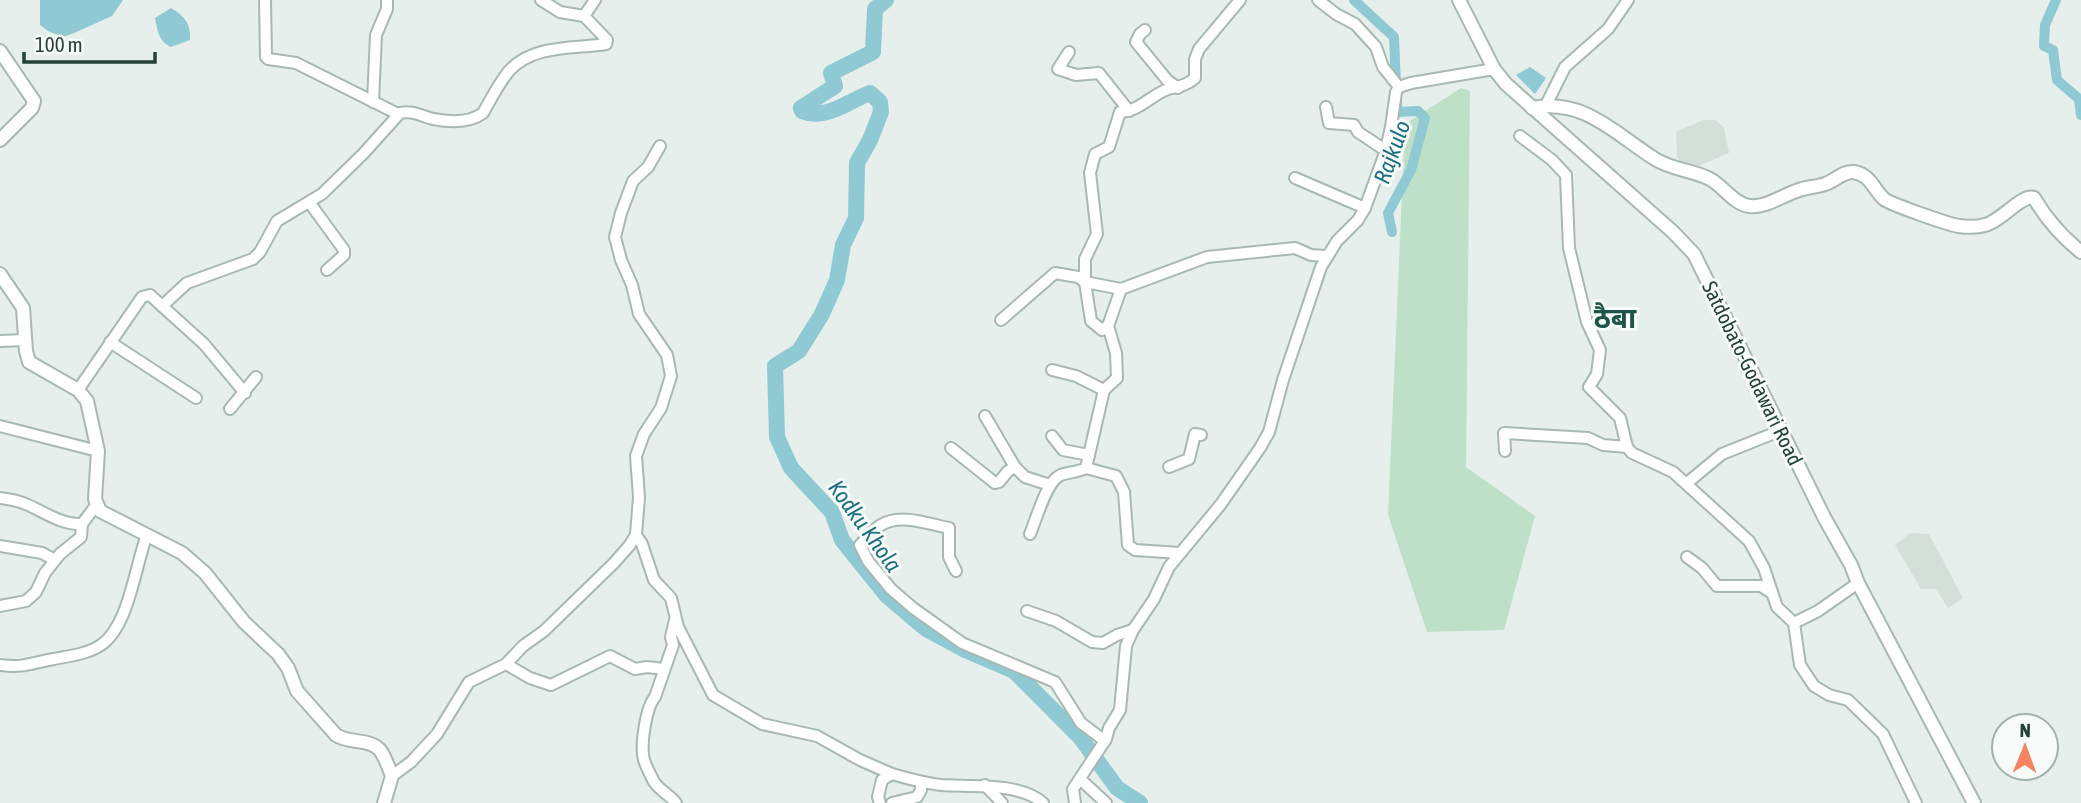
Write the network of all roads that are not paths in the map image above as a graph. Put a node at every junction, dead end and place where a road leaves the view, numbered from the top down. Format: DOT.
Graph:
graph roads {
  1 [pos="265,0"];
  2 [pos="387,0"];
  3 [pos="541,0"];
  4 [pos="595,0"];
  5 [pos="1240,0"];
  6 [pos="1318,0"];
  7 [pos="1459,0"];
  8 [pos="1628,0"];
  9 [pos="584,16"];
  10 [pos="1145,30"];
  11 [pos="0,51"];
  12 [pos="1069,52"];
  13 [pos="1494,68"];
  14 [pos="1399,87"];
  15 [pos="1178,88"];
  16 [pos="373,102"];
  17 [pos="1546,105"];
  18 [pos="1326,107"];
  19 [pos="1532,108"];
  20 [pos="1129,111"];
  21 [pos="398,114"];
  22 [pos="1520,136"];
  23 [pos="0,140"];
  24 [pos="660,146"];
  25 [pos="1385,150"];
  26 [pos="1295,178"];
  27 [pos="309,202"];
  28 [pos="1365,208"];
  29 [pos="2081,252"];
  30 [pos="1325,256"];
  31 [pos="327,270"];
  32 [pos="0,274"];
  33 [pos="1086,282"];
  34 [pos="1121,289"];
  35 [pos="162,306"];
  36 [pos="1001,320"];
  37 [pos="1108,326"];
  38 [pos="25,340"];
  39 [pos="0,341"];
  40 [pos="110,342"];
  41 [pos="1052,370"];
  42 [pos="256,377"];
  43 [pos="78,390"];
  44 [pos="1104,390"];
  45 [pos="245,393"];
  46 [pos="196,398"];
  47 [pos="230,409"];
  48 [pos="985,415"];
  49 [pos="0,426"];
  50 [pos="1782,430"];
  51 [pos="1201,435"];
  52 [pos="1052,436"];
  53 [pos="1627,447"];
  54 [pos="951,448"];
  55 [pos="98,451"];
  56 [pos="1505,451"];
  57 [pos="1089,455"];
  58 [pos="1015,467"];
  59 [pos="1169,467"];
  60 [pos="1086,468"];
  61 [pos="1687,482"];
  62 [pos="1050,485"];
  63 [pos="0,498"];
  64 [pos="97,504"];
  65 [pos="82,524"];
  66 [pos="1030,534"];
  67 [pos="147,535"];
  68 [pos="636,535"];
  69 [pos="0,546"];
  70 [pos="1180,553"];
  71 [pos="1687,557"];
  72 [pos="55,560"];
  73 [pos="957,571"];
  74 [pos="1858,583"];
  75 [pos="1772,593"];
  76 [pos="0,606"];
  77 [pos="1027,611"];
  78 [pos="675,618"];
  79 [pos="1794,623"];
  80 [pos="1133,630"];
  81 [pos="506,663"];
  82 [pos="0,665"];
  83 [pos="664,669"];
  84 [pos="1102,745"];
  85 [pos="892,774"];
  86 [pos="1083,774"];
  87 [pos="392,776"];
  88 [pos="921,783"];
  89 [pos="985,785"];
  90 [pos="384,803"];
  91 [pos="676,803"];
  92 [pos="880,803"];
  93 [pos="892,803"];
  94 [pos="1002,803"];
  95 [pos="1043,803"];
  96 [pos="1075,803"];
  97 [pos="1106,803"];
  98 [pos="1916,803"];
  99 [pos="1974,803"];
  1 -- 16 [label="street"];
  2 -- 16 [label="street"];
  3 -- 9 [label="street"];
  4 -- 9 [label="street"];
  5 -- 15 [label="street"];
  6 -- 14 [label="street"];
  7 -- 13 [label="street, Satdobato-Godawari Road"];
  8 -- 17 [label="street"];
  9 -- 21 [label="street"];
  10 -- 15 [label="street"];
  11 -- 23 [label="street"];
  12 -- 20 [label="street"];
  13 -- 14 [label="street"];
  13 -- 19 [label="street, Satdobato-Godawari Road"];
  14 -- 25 [label="street"];
  15 -- 20 [label="street"];
  16 -- 21 [label="street"];
  17 -- 19 [label="street"];
  17 -- 29 [label="street"];
  18 -- 25 [label="street"];
  19 -- 50 [label="street, Satdobato-Godawari Road"];
  20 -- 33 [label="street"];
  21 -- 27 [label="street"];
  22 -- 53 [label="street"];
  24 -- 68 [label="street"];
  25 -- 28 [label="street"];
  26 -- 28 [label="street"];
  27 -- 31 [label="street"];
  27 -- 35 [label="street"];
  28 -- 30 [label="street"];
  30 -- 34 [label="street"];
  30 -- 70 [label="street"];
  32 -- 38 [label="street"];
  33 -- 34 [label="street"];
  33 -- 36 [label="street"];
  33 -- 37 [label="street"];
  34 -- 37 [label="street"];
  35 -- 40 [label="street"];
  35 -- 45 [label="street"];
  37 -- 44 [label="street"];
  38 -- 39 [label="street"];
  38 -- 43 [label="street"];
  40 -- 43 [label="street"];
  40 -- 46 [label="street"];
  41 -- 44 [label="street"];
  42 -- 45 [label="street"];
  43 -- 55 [label="street"];
  44 -- 57 [label="street"];
  45 -- 47 [label="street"];
  48 -- 58 [label="street"];
  49 -- 55 [label="street"];
  50 -- 61 [label="street"];
  50 -- 74 [label="street, Satdobato-Godawari Road"];
  51 -- 59 [label="street"];
  52 -- 57 [label="street"];
  53 -- 56 [label="street"];
  53 -- 61 [label="street"];
  54 -- 58 [label="street"];
  55 -- 64 [label="street"];
  57 -- 60 [label="street"];
  58 -- 62 [label="street"];
  60 -- 62 [label="street"];
  60 -- 70 [label="street"];
  61 -- 75 [label="street"];
  62 -- 66 [label="street"];
  63 -- 65 [label="street"];
  64 -- 65 [label="street"];
  64 -- 67 [label="street"];
  65 -- 72 [label="street"];
  67 -- 82 [label="street"];
  67 -- 87 [label="street"];
  68 -- 78 [label="street"];
  68 -- 81 [label="street"];
  69 -- 72 [label="street"];
  70 -- 80 [label="street"];
  71 -- 75 [label="street"];
  72 -- 76 [label="street"];
  73 -- 84 [label="street"];
  74 -- 79 [label="street"];
  74 -- 99 [label="street, Satdobato-Godawari Road"];
  75 -- 79 [label="street"];
  77 -- 80 [label="street"];
  78 -- 83 [label="street"];
  78 -- 85 [label="street"];
  79 -- 98 [label="street"];
  80 -- 84 [label="street"];
  81 -- 83 [label="street"];
  81 -- 87 [label="street"];
  83 -- 91 [label="street"];
  84 -- 86 [label="street"];
  85 -- 88 [label="street"];
  85 -- 92 [label="street"];
  86 -- 96 [label="street"];
  86 -- 97 [label="street"];
  87 -- 90 [label="street"];
  88 -- 89 [label="street"];
  88 -- 93 [label="street"];
  89 -- 94 [label="street"];
  89 -- 95 [label="street"];
}
